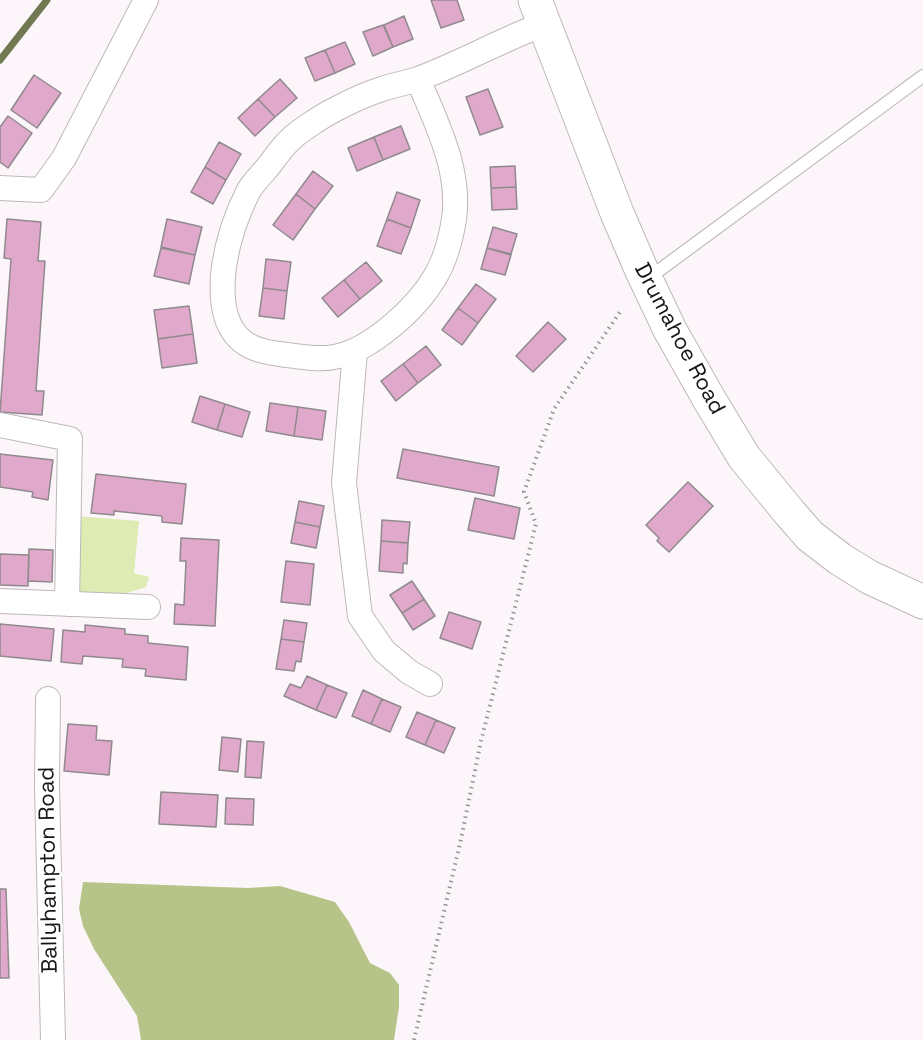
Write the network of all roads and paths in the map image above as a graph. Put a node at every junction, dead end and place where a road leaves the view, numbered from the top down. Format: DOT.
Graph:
graph roads {
  1 [pos="146,0"];
  2 [pos="539,12"];
  3 [pos="923,76"];
  4 [pos="418,79"];
  5 [pos="0,188"];
  6 [pos="646,280"];
  7 [pos="622,309"];
  8 [pos="355,351"];
  9 [pos="0,426"];
  10 [pos="0,602"];
  11 [pos="923,602"];
  12 [pos="68,604"];
  13 [pos="148,607"];
  14 [pos="430,684"];
  15 [pos="48,699"];
  16 [pos="53,1040"];
  17 [pos="414,1040"];
  1 -- 5 [label="street"];
  2 -- 4 [label="street"];
  2 -- 6 [label="main road, Drumahoe Road"];
  3 -- 6 [label="lane"];
  4 -- 8 [label="street"];
  4 -- 8 [label="street"];
  6 -- 11 [label="main road, Drumahoe Road"];
  7 -- 17 [label="path"];
  8 -- 14 [label="street"];
  9 -- 12 [label="street"];
  10 -- 12 [label="street"];
  12 -- 13 [label="street"];
  15 -- 16 [label="street, Ballyhampton Road"];
}
